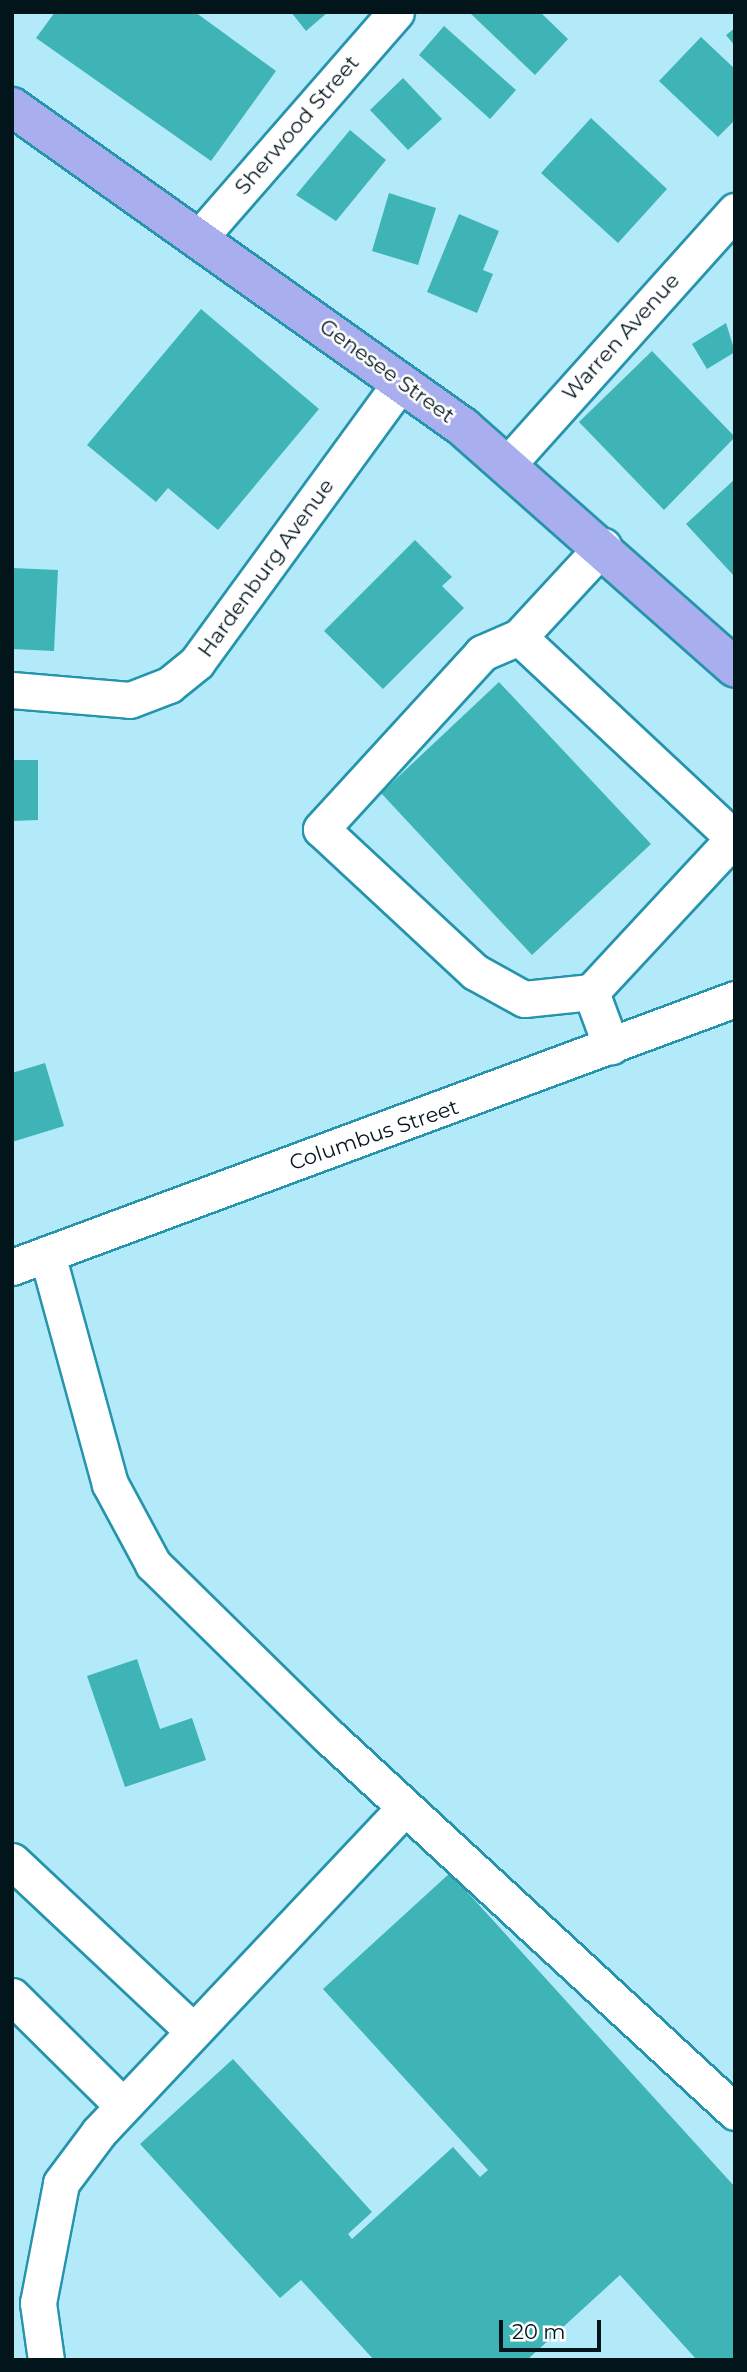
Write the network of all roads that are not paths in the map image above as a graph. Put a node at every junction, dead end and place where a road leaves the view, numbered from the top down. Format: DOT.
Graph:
graph roads {
  1 [pos="396,12"];
  2 [pos="12,107"];
  3 [pos="735,211"];
  4 [pos="198,239"];
  5 [pos="401,382"];
  6 [pos="508,464"];
  7 [pos="603,546"];
  8 [pos="519,637"];
  9 [pos="734,665"];
  10 [pos="12,690"];
  11 [pos="591,992"];
  12 [pos="735,999"];
  13 [pos="611,1046"];
  14 [pos="47,1254"];
  15 [pos="12,1267"];
  16 [pos="405,1807"];
  17 [pos="12,1861"];
  18 [pos="12,1996"];
  19 [pos="192,2030"];
  20 [pos="123,2106"];
  21 [pos="735,2112"];
  22 [pos="46,2360"];
  1 -- 4 [label="street, Sherwood Street"];
  2 -- 4 [label="main road, Genesee Street"];
  3 -- 6 [label="street, Warren Avenue"];
  4 -- 5 [label="main road, Genesee Street"];
  5 -- 6 [label="main road, Genesee Street"];
  5 -- 10 [label="street, Hardenburg Avenue"];
  6 -- 7 [label="main road, Genesee Street"];
  7 -- 8 [label="street"];
  7 -- 9 [label="main road, Genesee Street"];
  8 -- 11 [label="street"];
  8 -- 11 [label="street"];
  11 -- 13 [label="street"];
  12 -- 13 [label="street, Columbus Street"];
  13 -- 14 [label="street, Columbus Street"];
  14 -- 15 [label="street, Columbus Street"];
  14 -- 16 [label="street"];
  16 -- 19 [label="street"];
  16 -- 21 [label="street"];
  17 -- 19 [label="street"];
  18 -- 20 [label="street"];
  19 -- 20 [label="street"];
  20 -- 22 [label="street"];
}
